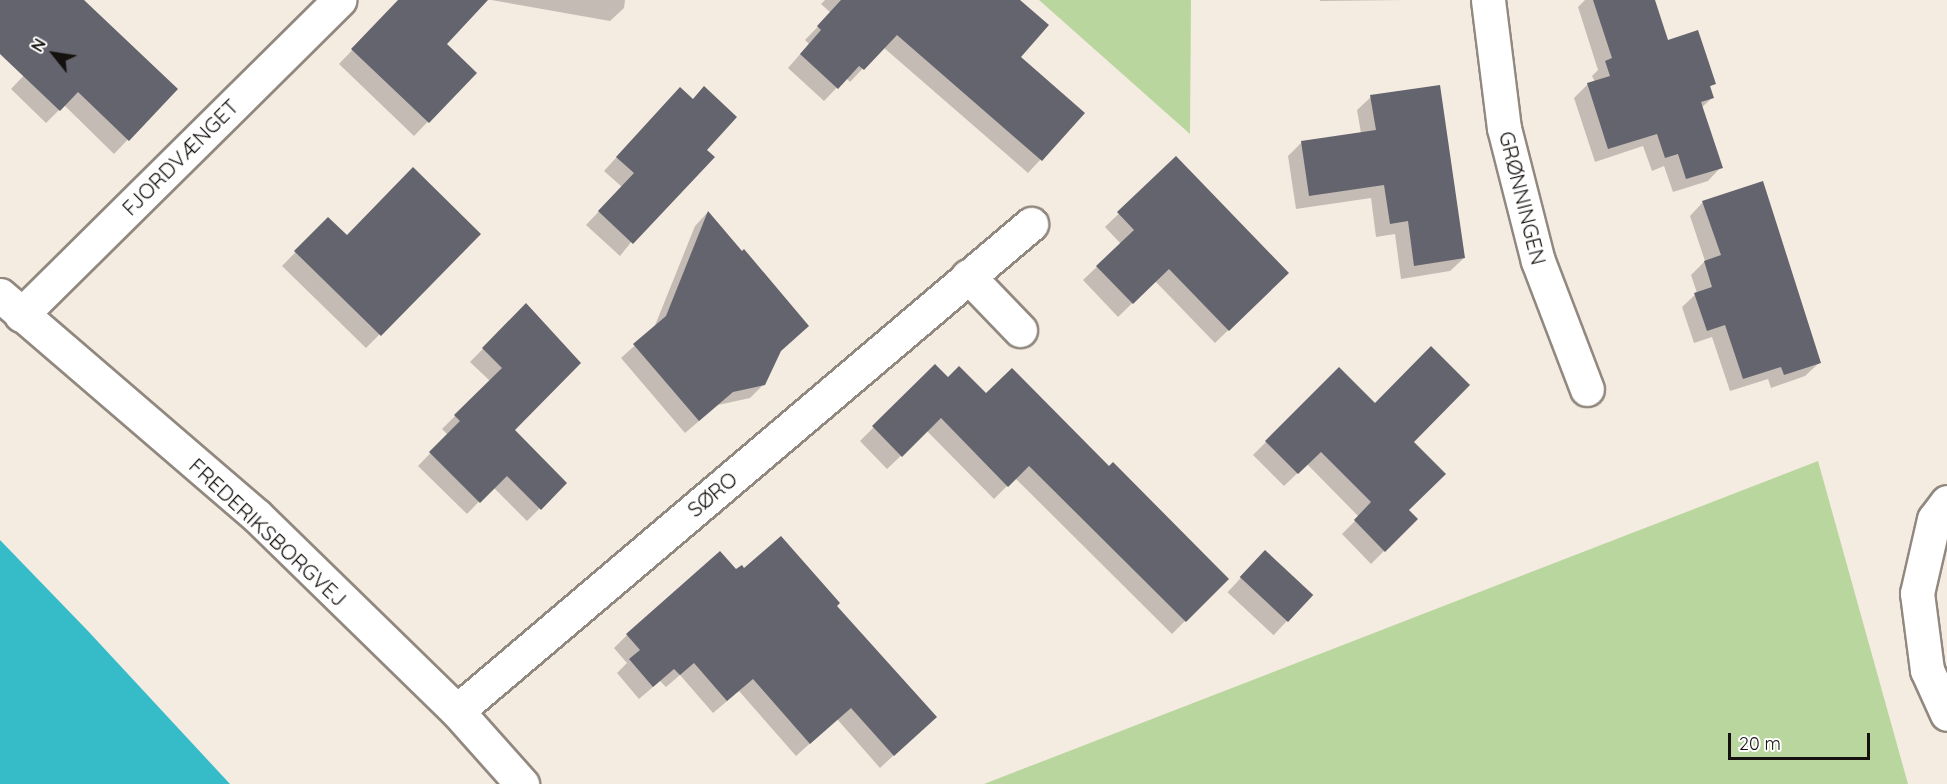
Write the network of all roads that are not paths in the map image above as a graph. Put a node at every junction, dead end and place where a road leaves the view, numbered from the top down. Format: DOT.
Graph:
graph roads {
  1 [pos="339,0"];
  2 [pos="1488,0"];
  3 [pos="1032,224"];
  4 [pos="968,276"];
  5 [pos="10,305"];
  6 [pos="1020,330"];
  7 [pos="1587,389"];
  8 [pos="1947,502"];
  9 [pos="457,711"];
  10 [pos="1947,714"];
  11 [pos="522,784"];
  1 -- 5 [label="street, FJORDVÆNGET"];
  2 -- 7 [label="street, GRØNNINGEN"];
  3 -- 4 [label="street, SØRO"];
  4 -- 6 [label="street"];
  4 -- 9 [label="street, SØRO"];
  5 -- 9 [label="street, FREDERIKSBORGVEJ"];
  8 -- 10 [label="street"];
  9 -- 11 [label="street, FREDERIKSBORGVEJ"];
}
